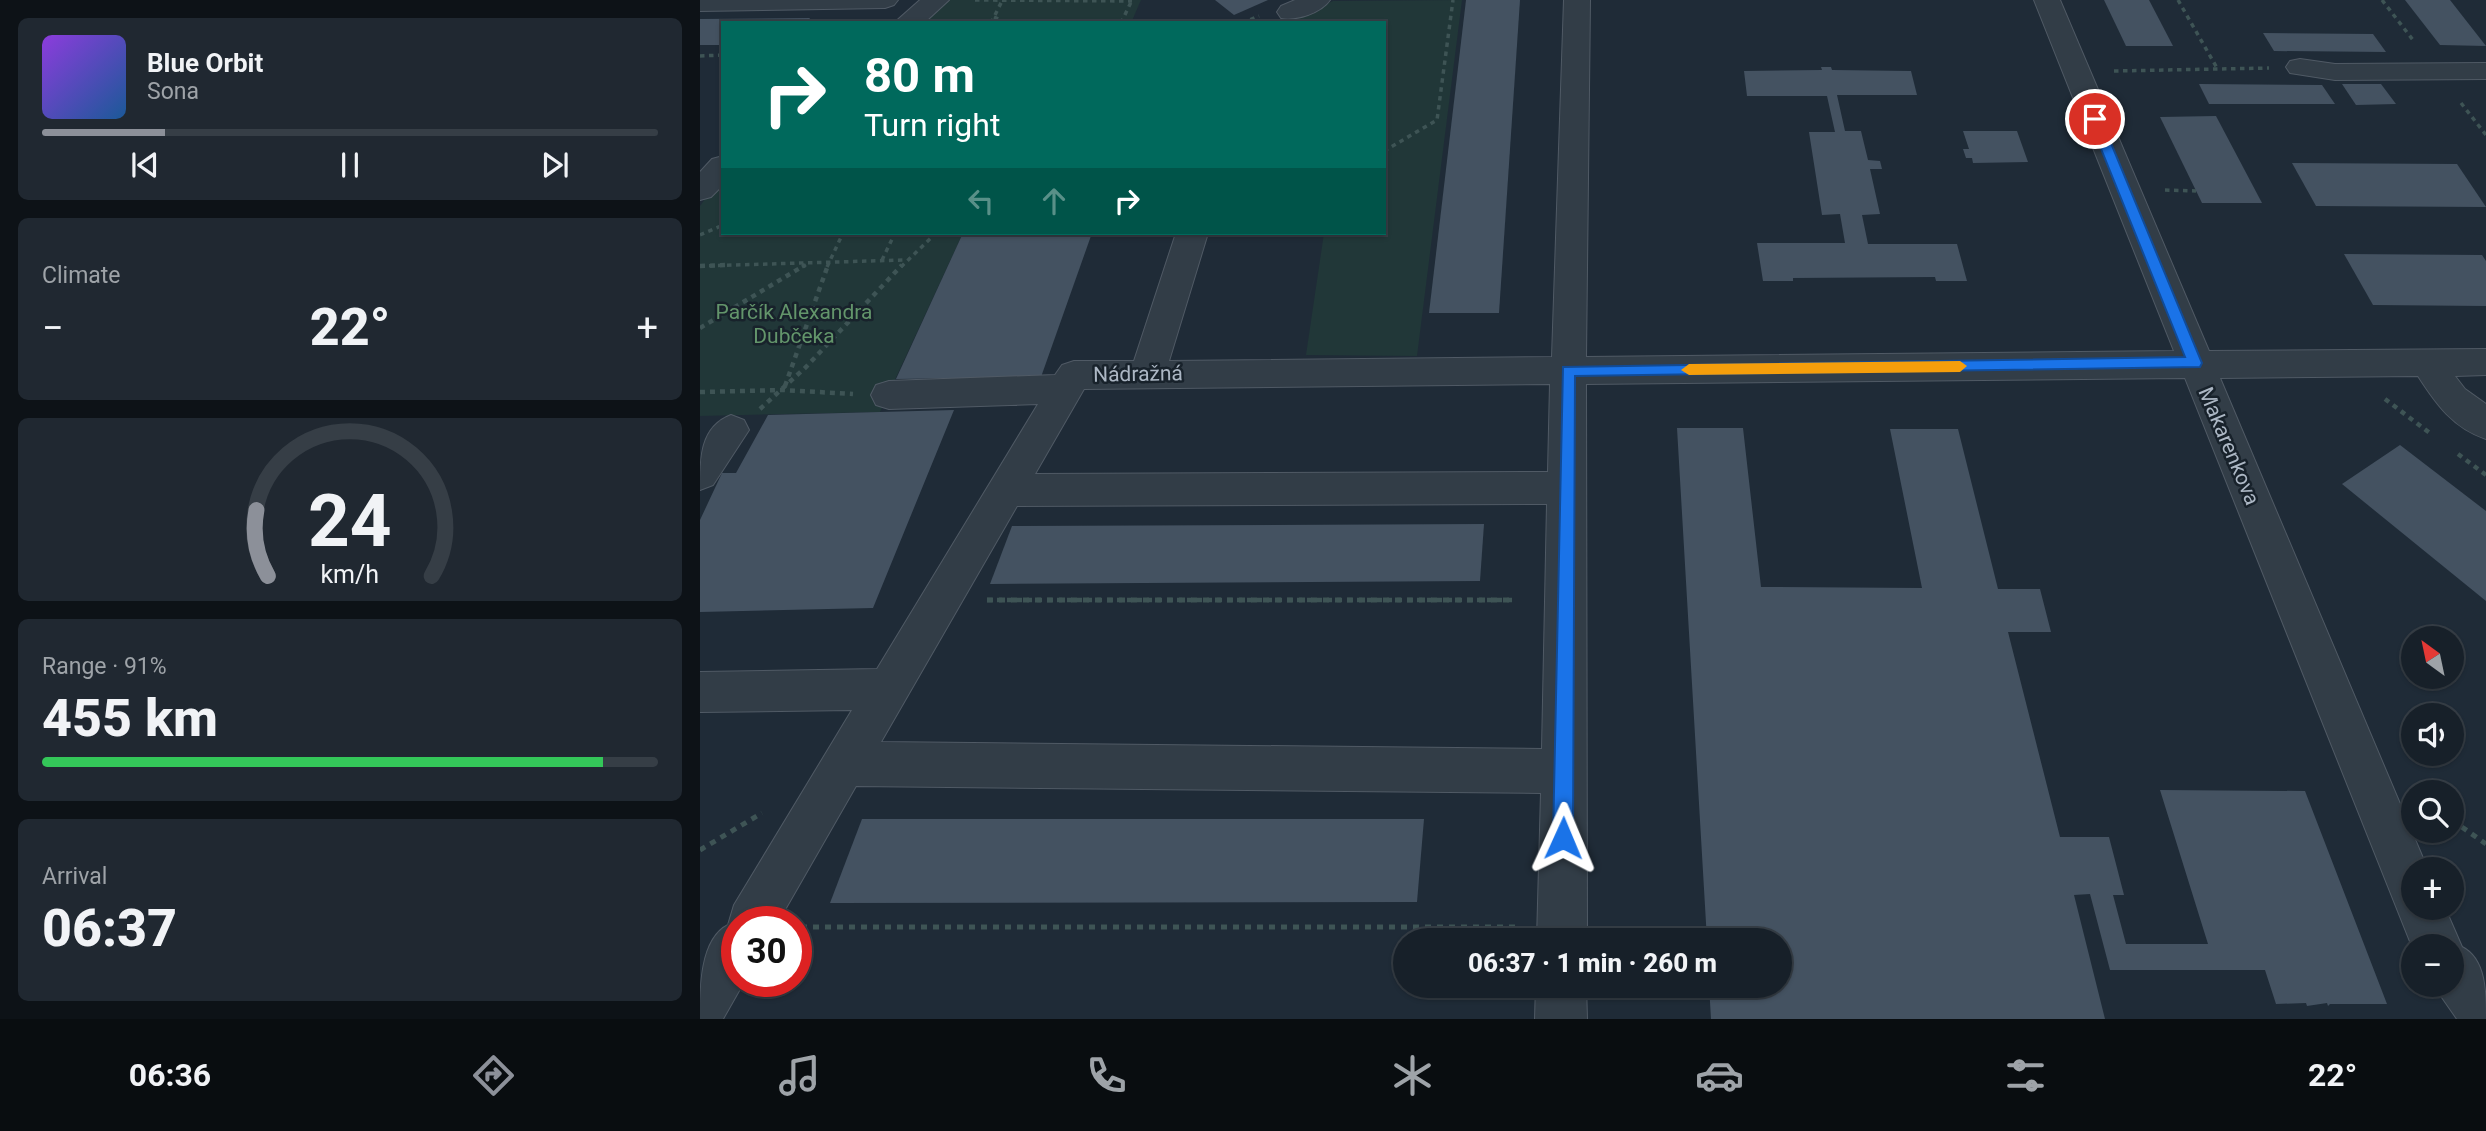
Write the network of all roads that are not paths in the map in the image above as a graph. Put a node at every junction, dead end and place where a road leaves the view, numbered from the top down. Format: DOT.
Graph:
graph roads {
  1 [pos="884,0"];
  2 [pos="936,0"];
  3 [pos="1317,0"];
  4 [pos="1577,0"];
  5 [pos="2047,0"];
  6 [pos="700,3"];
  7 [pos="1290,12"];
  8 [pos="910,21"];
  9 [pos="2300,67"];
  10 [pos="2486,71"];
  11 [pos="721,168"];
  12 [pos="700,190"];
  13 [pos="1191,235"];
  14 [pos="2486,362"];
  15 [pos="2194,363"];
  16 [pos="2428,363"];
  17 [pos="1568,371"];
  18 [pos="1147,374"];
  19 [pos="1064,389"];
  20 [pos="888,396"];
  21 [pos="2486,424"];
  22 [pos="731,430"];
  23 [pos="700,474"];
  24 [pos="1567,488"];
  25 [pos="1005,490"];
  26 [pos="888,689"];
  27 [pos="700,692"];
  28 [pos="845,764"];
  29 [pos="1564,771"];
  30 [pos="2401,862"];
  31 [pos="761,906"];
  32 [pos="1547,928"];
  33 [pos="721,973"];
  34 [pos="2464,986"];
  35 [pos="1562,998"];
  36 [pos="700,1009"];
  37 [pos="2486,1018"];
  38 [pos="1561,1019"];
  1 -- 6 [label="street"];
  2 -- 8 [label="street"];
  3 -- 7 [label="street"];
  4 -- 17 [label="street"];
  5 -- 15 [label="street, Makarenkova"];
  9 -- 10 [label="street"];
  11 -- 12 [label="street"];
  13 -- 18 [label="street"];
  14 -- 16 [label="street, Nádražná"];
  15 -- 16 [label="street, Nádražná"];
  15 -- 17 [label="street, Nádražná"];
  15 -- 30 [label="street, Makarenkova"];
  16 -- 21 [label="street"];
  17 -- 18 [label="street, Nádražná"];
  17 -- 24 [label="street"];
  18 -- 19 [label="street, Nádražná"];
  19 -- 20 [label="street"];
  19 -- 25 [label="street, Nádražná"];
  22 -- 23 [label="street"];
  24 -- 25 [label="street"];
  24 -- 29 [label="street"];
  25 -- 26 [label="street, Nádražná"];
  26 -- 27 [label="street"];
  26 -- 28 [label="street, Nádražná"];
  28 -- 29 [label="street"];
  28 -- 31 [label="street, Nádražná"];
  29 -- 32 [label="street"];
  33 -- 36 [label="street"];
  34 -- 37 [label="street"];
  35 -- 38 [label="street"];
}
